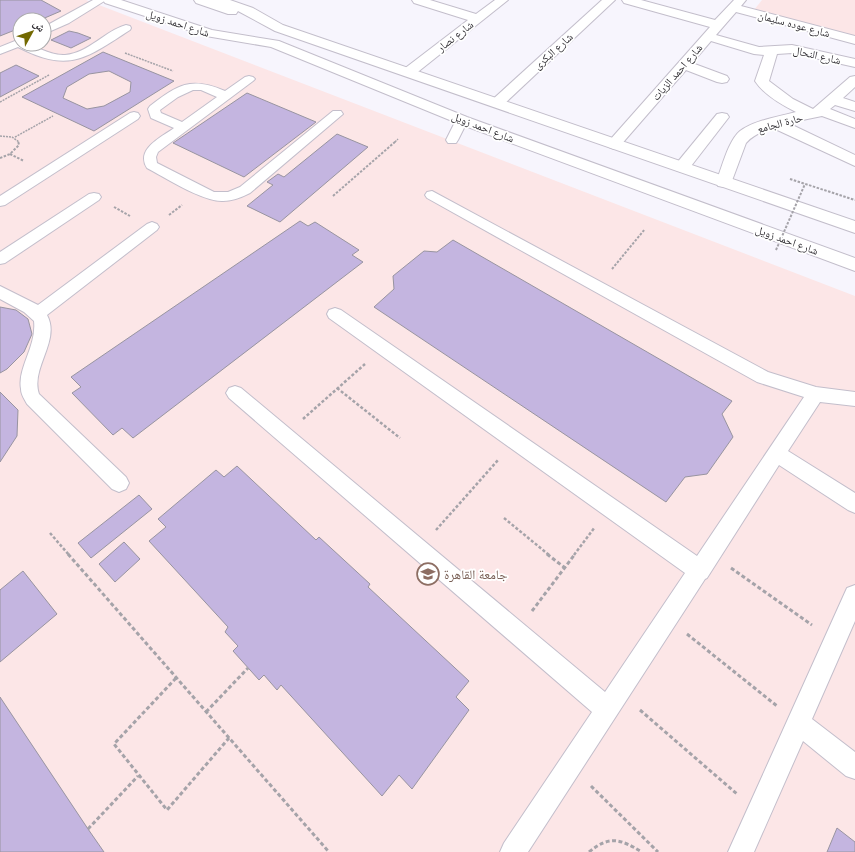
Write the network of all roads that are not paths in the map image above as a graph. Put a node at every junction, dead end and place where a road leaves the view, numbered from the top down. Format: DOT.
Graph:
graph roads {
  1 [pos="101,0"];
  2 [pos="109,0"];
  3 [pos="200,0"];
  4 [pos="222,0"];
  5 [pos="418,0"];
  6 [pos="502,0"];
  7 [pos="609,0"];
  8 [pos="628,0"];
  9 [pos="737,4"];
  10 [pos="196,16"];
  11 [pos="478,19"];
  12 [pos="718,25"];
  13 [pos="52,28"];
  14 [pos="126,28"];
  15 [pos="279,28"];
  16 [pos="709,36"];
  17 [pos="855,40"];
  18 [pos="274,44"];
  19 [pos="12,46"];
  20 [pos="0,51"];
  21 [pos="38,52"];
  22 [pos="772,52"];
  23 [pos="684,64"];
  24 [pos="855,64"];
  25 [pos="409,72"];
  26 [pos="249,78"];
  27 [pos="722,79"];
  28 [pos="855,80"];
  29 [pos="225,96"];
  30 [pos="833,99"];
  31 [pos="497,103"];
  32 [pos="855,107"];
  33 [pos="817,113"];
  34 [pos="337,114"];
  35 [pos="134,116"];
  36 [pos="722,117"];
  37 [pos="462,120"];
  38 [pos="774,123"];
  39 [pos="855,124"];
  40 [pos="183,127"];
  41 [pos="452,140"];
  42 [pos="614,144"];
  43 [pos="855,161"];
  44 [pos="682,167"];
  45 [pos="724,182"];
  46 [pos="432,195"];
  47 [pos="94,198"];
  48 [pos="0,202"];
  49 [pos="152,227"];
  50 [pos="855,227"];
  51 [pos="0,259"];
  52 [pos="855,265"];
  53 [pos="0,292"];
  54 [pos="38,313"];
  55 [pos="335,314"];
  56 [pos="235,393"];
  57 [pos="816,394"];
  58 [pos="855,399"];
  59 [pos="777,454"];
  60 [pos="119,483"];
  61 [pos="855,504"];
  62 [pos="706,562"];
  63 [pos="855,596"];
  64 [pos="844,635"];
  65 [pos="613,701"];
  66 [pos="799,724"];
  67 [pos="855,767"];
  68 [pos="513,852"];
  69 [pos="741,852"];
  1 -- 13 [label="lane"];
  2 -- 18 [label="street, شارع احمد زويل"];
  3 -- 15 [label="street"];
  4 -- 15 [label="street"];
  5 -- 11 [label="street"];
  6 -- 11 [label="street, شارع نصار"];
  7 -- 31 [label="street, شارع البكرى"];
  8 -- 12 [label="street"];
  9 -- 12 [label="street, شارع احمد الزيات"];
  9 -- 17 [label="street, شارع عوده سليمان"];
  10 -- 18 [label="street"];
  11 -- 25 [label="street, شارع نصار"];
  12 -- 16 [label="street, شارع احمد الزيات"];
  14 -- 21 [label="lane"];
  15 -- 25 [label="street"];
  16 -- 22 [label="street, شارع النحال"];
  16 -- 23 [label="street, شارع احمد الزيات"];
  18 -- 37 [label="street, شارع احمد زويل"];
  19 -- 20 [label="lane"];
  22 -- 24 [label="street, شارع النحال"];
  22 -- 33 [label="street"];
  23 -- 27 [label="street"];
  23 -- 42 [label="street, شارع احمد الزيات"];
  25 -- 31 [label="street"];
  26 -- 29 [label="lane"];
  28 -- 30 [label="street"];
  29 -- 40 [label="lane"];
  29 -- 40 [label="lane"];
  30 -- 32 [label="street"];
  30 -- 33 [label="street"];
  31 -- 42 [label="street"];
  33 -- 38 [label="street, حارة الجامع"];
  33 -- 39 [label="street"];
  34 -- 40 [label="lane"];
  35 -- 48 [label="lane"];
  36 -- 44 [label="street"];
  37 -- 41 [label="lane"];
  37 -- 52 [label="street, شارع احمد زويل"];
  38 -- 43 [label="street"];
  38 -- 45 [label="street, حارة الجامع"];
  42 -- 44 [label="street"];
  44 -- 45 [label="street"];
  45 -- 50 [label="street"];
  46 -- 57 [label="lane"];
  47 -- 51 [label="lane"];
  49 -- 54 [label="lane"];
  53 -- 54 [label="lane"];
  54 -- 60 [label="lane"];
  55 -- 62 [label="lane"];
  56 -- 65 [label="lane"];
  57 -- 58 [label="lane"];
  57 -- 59 [label="lane"];
  59 -- 61 [label="lane"];
  59 -- 62 [label="lane"];
  62 -- 65 [label="lane"];
  63 -- 64 [label="lane"];
  64 -- 66 [label="lane"];
  65 -- 68 [label="lane"];
  66 -- 67 [label="lane"];
  66 -- 69 [label="lane"];
}
